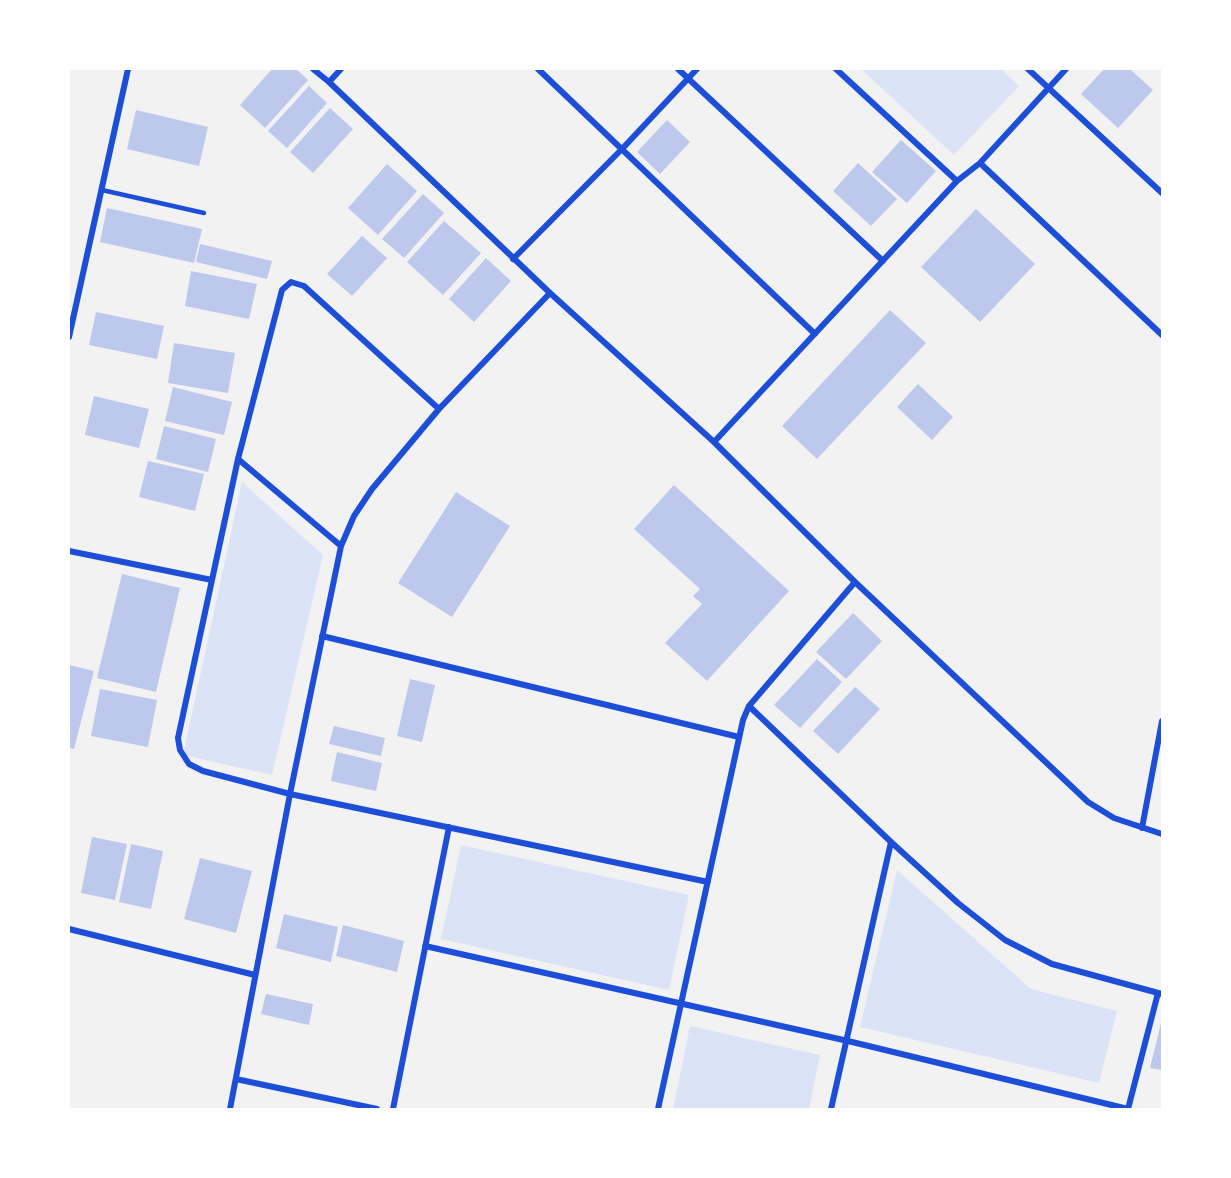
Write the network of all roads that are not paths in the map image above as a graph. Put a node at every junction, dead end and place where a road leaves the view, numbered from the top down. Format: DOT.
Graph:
graph roads {
  1 [pos="128,69"];
  2 [pos="313,69"];
  3 [pos="341,69"];
  4 [pos="538,69"];
  5 [pos="678,69"];
  6 [pos="697,69"];
  7 [pos="836,69"];
  8 [pos="1028,69"];
  9 [pos="1066,69"];
  10 [pos="687,78"];
  11 [pos="329,82"];
  12 [pos="1049,88"];
  13 [pos="622,148"];
  14 [pos="980,163"];
  15 [pos="957,182"];
  16 [pos="102,190"];
  17 [pos="1162,193"];
  18 [pos="204,213"];
  19 [pos="513,259"];
  20 [pos="883,261"];
  21 [pos="550,293"];
  22 [pos="815,334"];
  23 [pos="1162,335"];
  24 [pos="69,337"];
  25 [pos="439,409"];
  26 [pos="714,442"];
  27 [pos="238,459"];
  28 [pos="341,546"];
  29 [pos="69,551"];
  30 [pos="212,580"];
  31 [pos="855,582"];
  32 [pos="322,636"];
  33 [pos="749,706"];
  34 [pos="1162,721"];
  35 [pos="739,737"];
  36 [pos="290,794"];
  37 [pos="449,827"];
  38 [pos="1142,828"];
  39 [pos="1162,834"];
  40 [pos="891,842"];
  41 [pos="708,882"];
  42 [pos="69,929"];
  43 [pos="425,946"];
  44 [pos="255,975"];
  45 [pos="1160,993"];
  46 [pos="681,1005"];
  47 [pos="848,1041"];
  48 [pos="236,1079"];
  49 [pos="230,1109"];
  50 [pos="376,1109"];
  51 [pos="393,1109"];
  52 [pos="658,1109"];
  53 [pos="831,1109"];
  54 [pos="1128,1109"];
  1 -- 16 [label="street"];
  2 -- 11 [label="street"];
  3 -- 11 [label="street"];
  4 -- 13 [label="street"];
  5 -- 10 [label="street"];
  6 -- 10 [label="street"];
  7 -- 15 [label="street"];
  8 -- 12 [label="street"];
  9 -- 12 [label="street"];
  10 -- 13 [label="street"];
  10 -- 20 [label="street"];
  11 -- 19 [label="street"];
  12 -- 14 [label="street"];
  12 -- 17 [label="street"];
  13 -- 19 [label="street"];
  13 -- 22 [label="street"];
  14 -- 15 [label="street"];
  14 -- 23 [label="street"];
  15 -- 20 [label="street"];
  16 -- 18 [label="lane"];
  16 -- 24 [label="street"];
  19 -- 21 [label="street"];
  20 -- 22 [label="street"];
  21 -- 25 [label="street"];
  21 -- 26 [label="street"];
  22 -- 26 [label="street"];
  25 -- 27 [label="street"];
  25 -- 28 [label="street"];
  26 -- 31 [label="street"];
  27 -- 28 [label="street"];
  27 -- 30 [label="street"];
  28 -- 32 [label="street"];
  29 -- 30 [label="street"];
  30 -- 36 [label="street"];
  31 -- 33 [label="street"];
  31 -- 38 [label="street"];
  32 -- 35 [label="street"];
  32 -- 36 [label="street"];
  33 -- 35 [label="street"];
  33 -- 40 [label="street"];
  34 -- 38 [label="street"];
  35 -- 41 [label="street"];
  36 -- 37 [label="street"];
  36 -- 44 [label="street"];
  37 -- 41 [label="street"];
  37 -- 43 [label="street"];
  38 -- 39 [label="street"];
  40 -- 45 [label="street"];
  40 -- 47 [label="street"];
  41 -- 46 [label="street"];
  42 -- 44 [label="street"];
  43 -- 46 [label="street"];
  43 -- 51 [label="street"];
  44 -- 48 [label="street"];
  45 -- 54 [label="street"];
  46 -- 47 [label="street"];
  46 -- 52 [label="street"];
  47 -- 53 [label="street"];
  47 -- 54 [label="street"];
  48 -- 49 [label="street"];
  48 -- 50 [label="street"];
}
